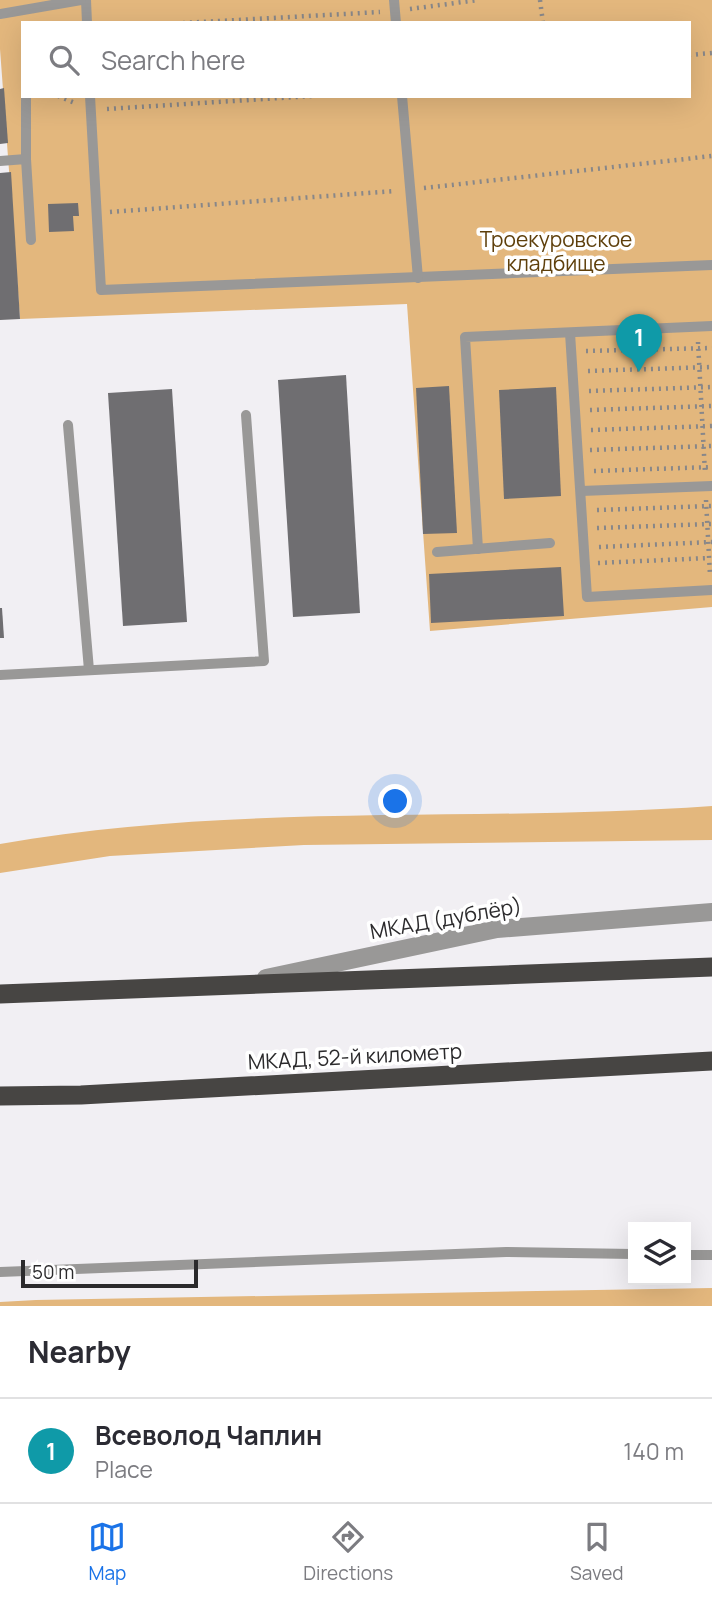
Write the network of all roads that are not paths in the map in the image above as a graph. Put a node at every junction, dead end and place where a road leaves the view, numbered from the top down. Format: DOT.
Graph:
graph roads {
  1 [pos="83,0"];
  2 [pos="394,0"];
  3 [pos="25,9"];
  4 [pos="0,14"];
  5 [pos="25,21"];
  6 [pos="87,21"];
  7 [pos="396,21"];
  8 [pos="26,98"];
  9 [pos="90,98"];
  10 [pos="402,98"];
  11 [pos="26,159"];
  12 [pos="0,161"];
  13 [pos="31,240"];
  14 [pos="712,265"];
  15 [pos="418,278"];
  16 [pos="712,326"];
  17 [pos="570,333"];
  18 [pos="246,415"];
  19 [pos="68,425"];
  20 [pos="709,486"];
  21 [pos="581,491"];
  22 [pos="550,543"];
  23 [pos="478,549"];
  24 [pos="437,552"];
  25 [pos="711,590"];
  26 [pos="89,670"];
  27 [pos="0,675"];
  28 [pos="712,912"];
  29 [pos="712,967"];
  30 [pos="233,985"];
  31 [pos="0,994"];
  32 [pos="712,1061"];
  33 [pos="0,1096"];
  34 [pos="628,1254"];
  35 [pos="691,1255"];
  36 [pos="712,1255"];
  37 [pos="0,1272"];
  1 -- 3 [label="lane"];
  1 -- 6 [label="lane"];
  2 -- 7 [label="lane"];
  3 -- 4 [label="lane"];
  3 -- 5 [label="lane"];
  8 -- 11 [label="lane"];
  9 -- 15 [label="lane"];
  10 -- 15 [label="lane"];
  11 -- 12 [label="lane"];
  11 -- 13 [label="lane"];
  14 -- 15 [label="lane"];
  16 -- 17 [label="lane"];
  17 -- 21 [label="lane"];
  17 -- 23 [label="lane"];
  18 -- 26 [label="lane"];
  19 -- 26 [label="lane"];
  20 -- 21 [label="lane"];
  21 -- 25 [label="lane"];
  22 -- 23 [label="lane"];
  23 -- 24 [label="lane"];
  26 -- 27 [label="lane"];
  28 -- 30 [label="street, МКАД (дублёр)"];
  29 -- 30 [label="highway"];
  30 -- 31 [label="highway"];
  32 -- 33 [label="highway, МКАД, 52-й километр"];
  34 -- 37 [label="lane"];
  35 -- 36 [label="lane"];
}
